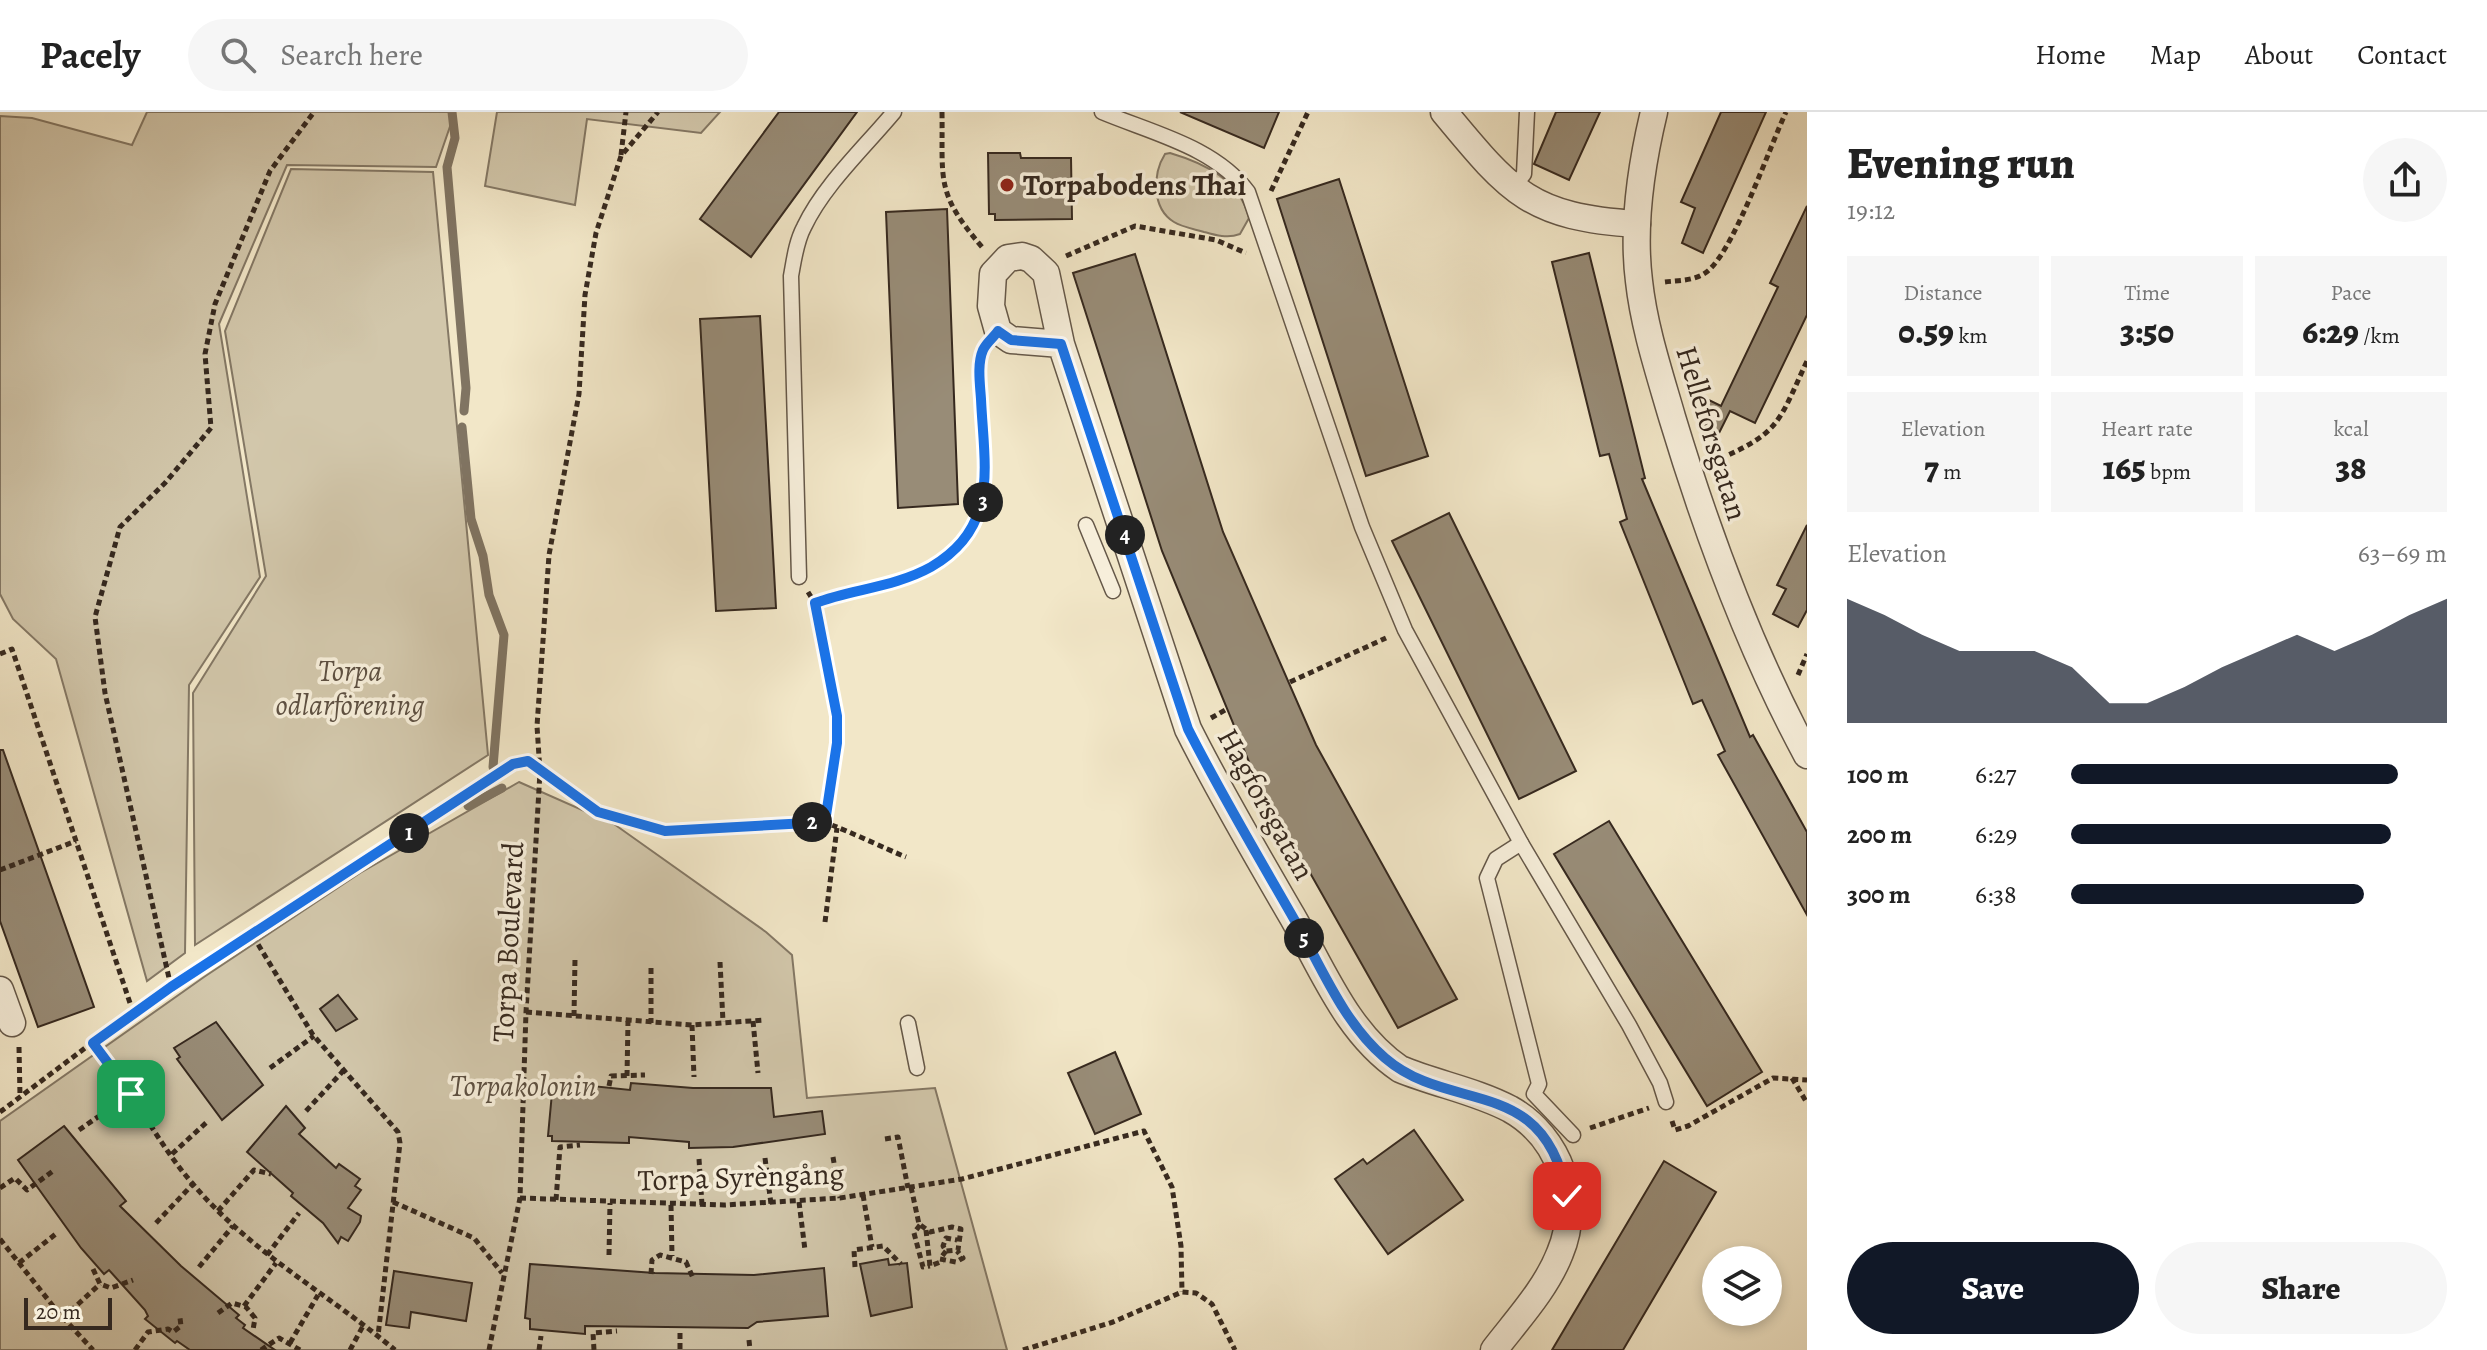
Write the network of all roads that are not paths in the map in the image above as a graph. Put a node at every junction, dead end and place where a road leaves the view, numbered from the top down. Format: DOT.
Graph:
graph roads {
  1 [pos="894,112"];
  2 [pos="1102,112"];
  3 [pos="1444,112"];
  4 [pos="1527,112"];
  5 [pos="1654,112"];
  6 [pos="1513,188"];
  7 [pos="1637,224"];
  8 [pos="1061,344"];
  9 [pos="1086,525"];
  10 [pos="799,577"];
  11 [pos="1113,591"];
  12 [pos="1807,755"];
  13 [pos="1521,843"];
  14 [pos="0,990"];
  15 [pos="12,1023"];
  16 [pos="908,1023"];
  17 [pos="917,1068"];
  18 [pos="1666,1102"];
  19 [pos="1576,1134"];
  20 [pos="1494,1350"];
  1 -- 10 [label="lane"];
  2 -- 13 [label="lane"];
  3 -- 6 [label="street"];
  4 -- 6 [label="lane"];
  5 -- 7 [label="street, Helleforsgatan"];
  6 -- 7 [label="street"];
  7 -- 12 [label="street, Helleforsgatan"];
  8 -- 8 [label="street, Hagforsgatan"];
  8 -- 20 [label="street, Hagforsgatan"];
  9 -- 11 [label="lane"];
  13 -- 18 [label="lane"];
  13 -- 19 [label="lane"];
  14 -- 15 [label="street"];
  16 -- 17 [label="lane"];
}
